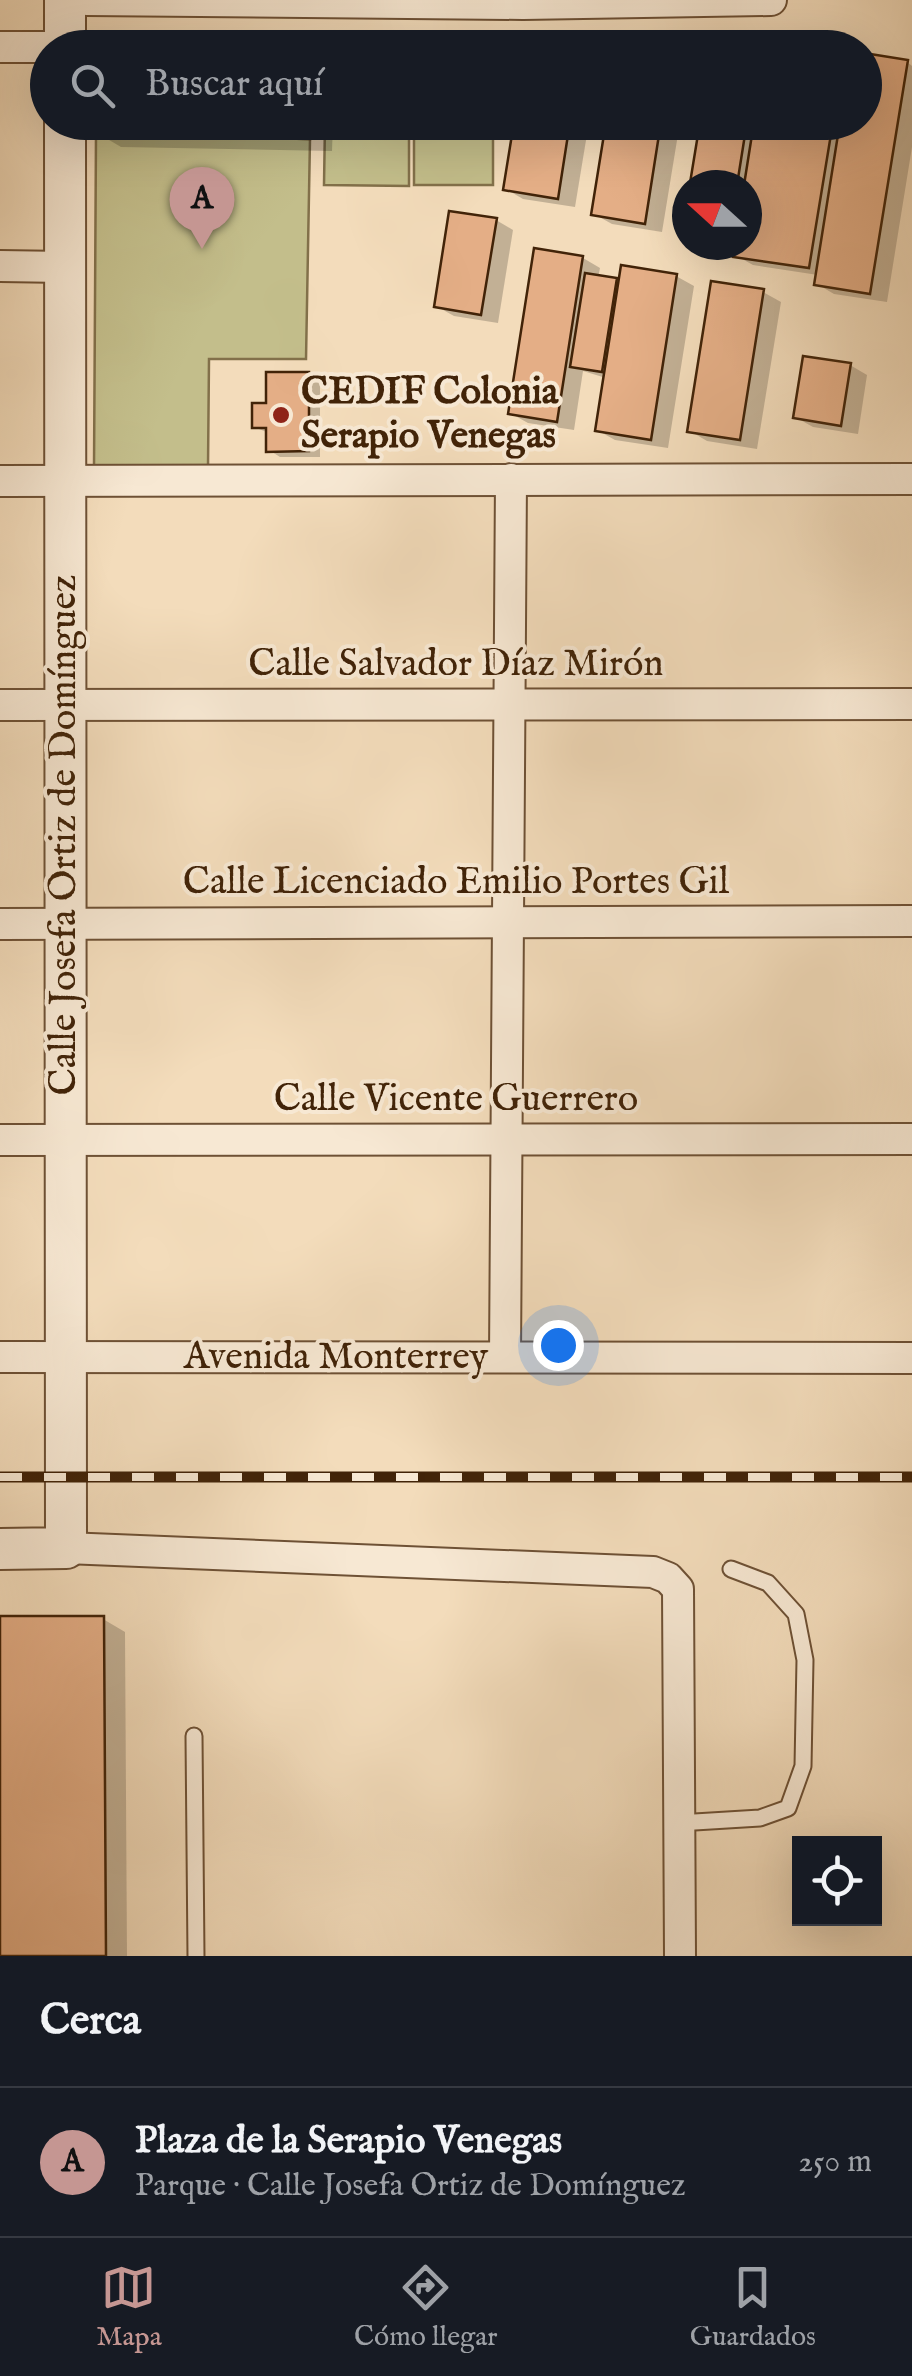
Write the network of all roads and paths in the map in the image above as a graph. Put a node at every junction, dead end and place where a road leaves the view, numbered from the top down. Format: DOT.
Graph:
graph roads {
  1 [pos="65,0"];
  2 [pos="87,0"];
  3 [pos="771,0"];
  4 [pos="523,2"];
  5 [pos="65,30"];
  6 [pos="0,47"];
  7 [pos="30,47"];
  8 [pos="65,140"];
  9 [pos="0,266"];
  10 [pos="65,266"];
  11 [pos="912,479"];
  12 [pos="510,480"];
  13 [pos="0,481"];
  14 [pos="65,481"];
  15 [pos="509,704"];
  16 [pos="912,704"];
  17 [pos="0,705"];
  18 [pos="65,705"];
  19 [pos="912,921"];
  20 [pos="508,922"];
  21 [pos="0,924"];
  22 [pos="66,924"];
  23 [pos="912,1139"];
  24 [pos="0,1140"];
  25 [pos="66,1140"];
  26 [pos="507,1140"];
  27 [pos="0,1357"];
  28 [pos="66,1358"];
  29 [pos="505,1358"];
  30 [pos="912,1358"];
  31 [pos="66,1548"];
  32 [pos="0,1549"];
  33 [pos="731,1568"];
  34 [pos="194,1736"];
  35 [pos="678,1824"];
  36 [pos="196,1956"];
  37 [pos="680,1956"];
  1 -- 5 [label="street"];
  2 -- 4 [label="street"];
  3 -- 4 [label="street"];
  6 -- 7 [label="street"];
  8 -- 10 [label="street, Calle Josefa Ortiz de Domínguez"];
  9 -- 10 [label="street"];
  10 -- 14 [label="street, Calle Josefa Ortiz de Domínguez"];
  11 -- 12 [label="street"];
  12 -- 14 [label="street"];
  12 -- 15 [label="street"];
  13 -- 14 [label="street"];
  14 -- 18 [label="street, Calle Josefa Ortiz de Domínguez"];
  15 -- 16 [label="street, Calle Salvador Díaz Mirón"];
  15 -- 18 [label="street, Calle Salvador Díaz Mirón"];
  15 -- 20 [label="street"];
  17 -- 18 [label="street, Calle Salvador Díaz Mirón"];
  18 -- 22 [label="street, Calle Josefa Ortiz de Domínguez"];
  19 -- 20 [label="street, Calle Licenciado Emilio Portes Gil"];
  20 -- 22 [label="street, Calle Licenciado Emilio Portes Gil"];
  20 -- 26 [label="street"];
  21 -- 22 [label="street, Calle Licenciado Emilio Portes Gil"];
  22 -- 25 [label="street, Calle Josefa Ortiz de Domínguez"];
  23 -- 26 [label="street, Calle Vicente Guerrero"];
  24 -- 25 [label="street, Calle Vicente Guerrero"];
  25 -- 26 [label="street, Calle Vicente Guerrero"];
  25 -- 28 [label="street, Calle Josefa Ortiz de Domínguez"];
  26 -- 29 [label="street"];
  27 -- 28 [label="street, Avenida Monterrey"];
  28 -- 29 [label="street, Avenida Monterrey"];
  28 -- 31 [label="street, Calle Josefa Ortiz de Domínguez"];
  29 -- 30 [label="street, Avenida Monterrey"];
  31 -- 32 [label="street"];
  31 -- 35 [label="street"];
  33 -- 35 [label="lane"];
  34 -- 36 [label="lane"];
  35 -- 37 [label="street"];
}
